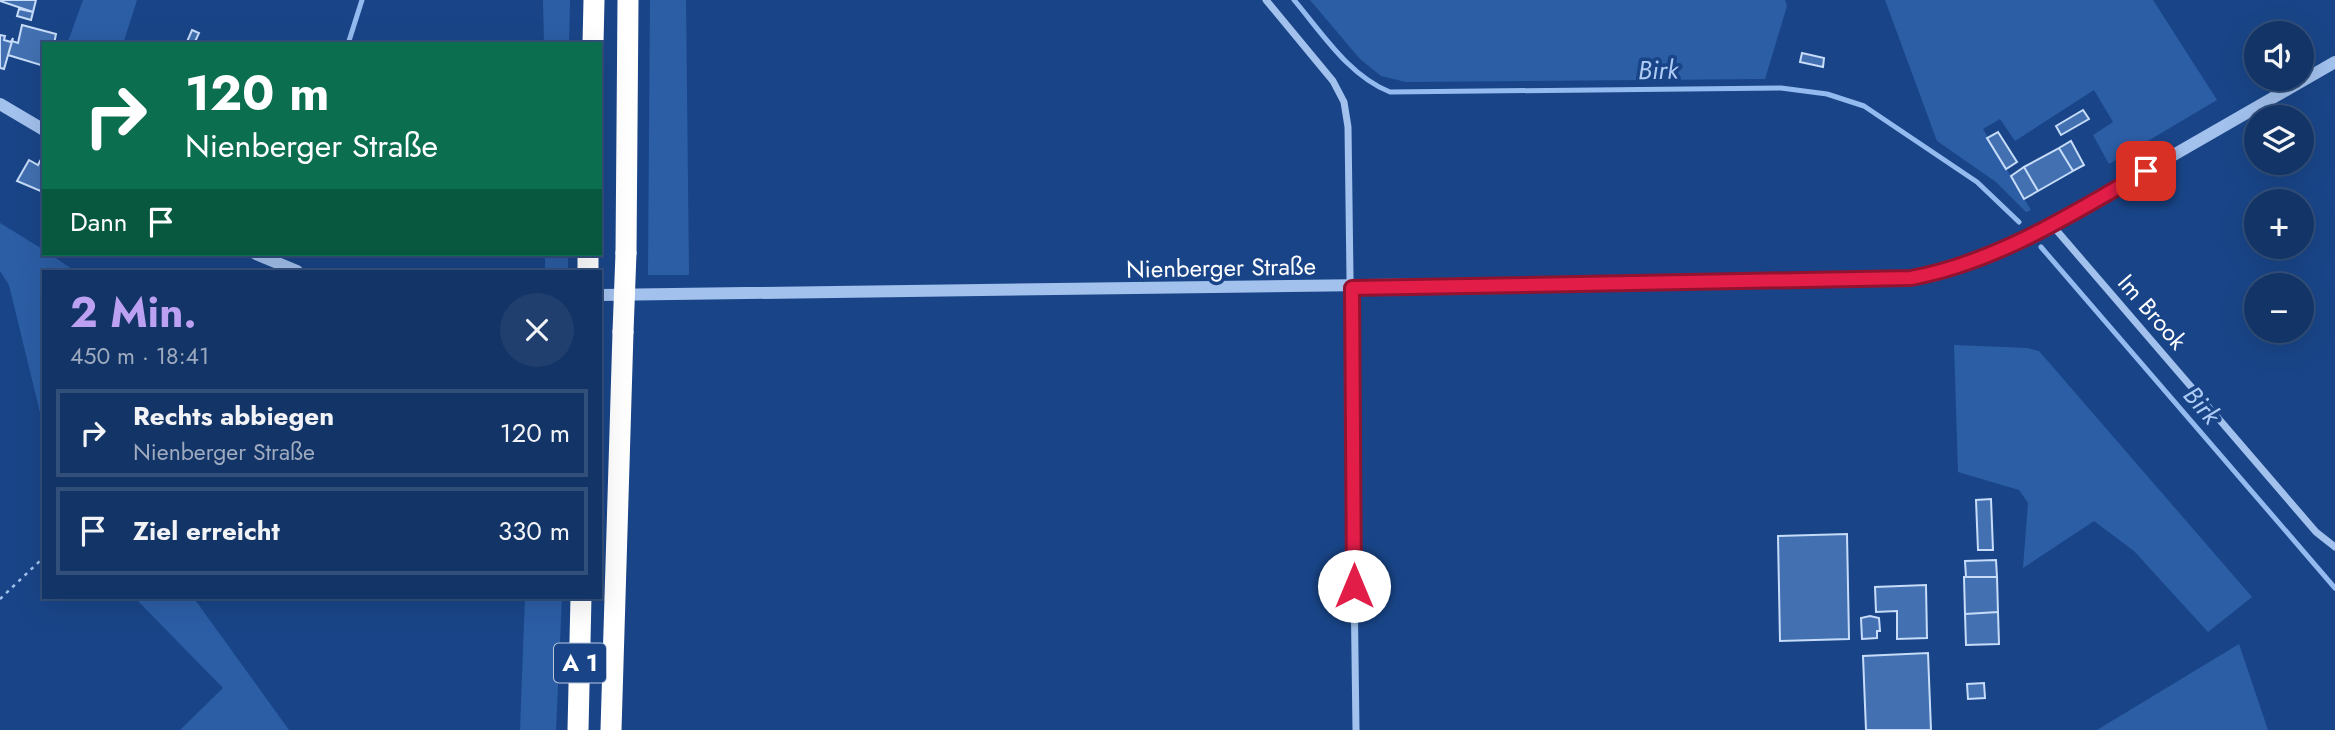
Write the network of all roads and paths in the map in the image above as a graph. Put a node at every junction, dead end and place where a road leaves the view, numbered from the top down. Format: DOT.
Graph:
graph roads {
  1 [pos="594,0"];
  2 [pos="628,0"];
  3 [pos="1266,0"];
  4 [pos="593,42"];
  5 [pos="2335,62"];
  6 [pos="0,104"];
  7 [pos="42,129"];
  8 [pos="2052,225"];
  9 [pos="261,256"];
  10 [pos="295,270"];
  11 [pos="1352,288"];
  12 [pos="602,296"];
  13 [pos="2335,547"];
  14 [pos="42,559"];
  15 [pos="0,599"];
  16 [pos="581,599"];
  17 [pos="578,730"];
  18 [pos="611,730"];
  19 [pos="1356,730"];
  1 -- 4 [label="highway"];
  2 -- 18 [label="highway, A 1, bridge"];
  3 -- 11 [label="street"];
  5 -- 8 [label="street, Nienberger Straße"];
  6 -- 7 [label="street"];
  8 -- 11 [label="street, Nienberger Straße"];
  8 -- 13 [label="street, Im Brook"];
  9 -- 10 [label="street"];
  11 -- 12 [label="street, Nienberger Straße"];
  11 -- 19 [label="street"];
  14 -- 15 [label="path"];
  16 -- 17 [label="highway, A 1"];
}
